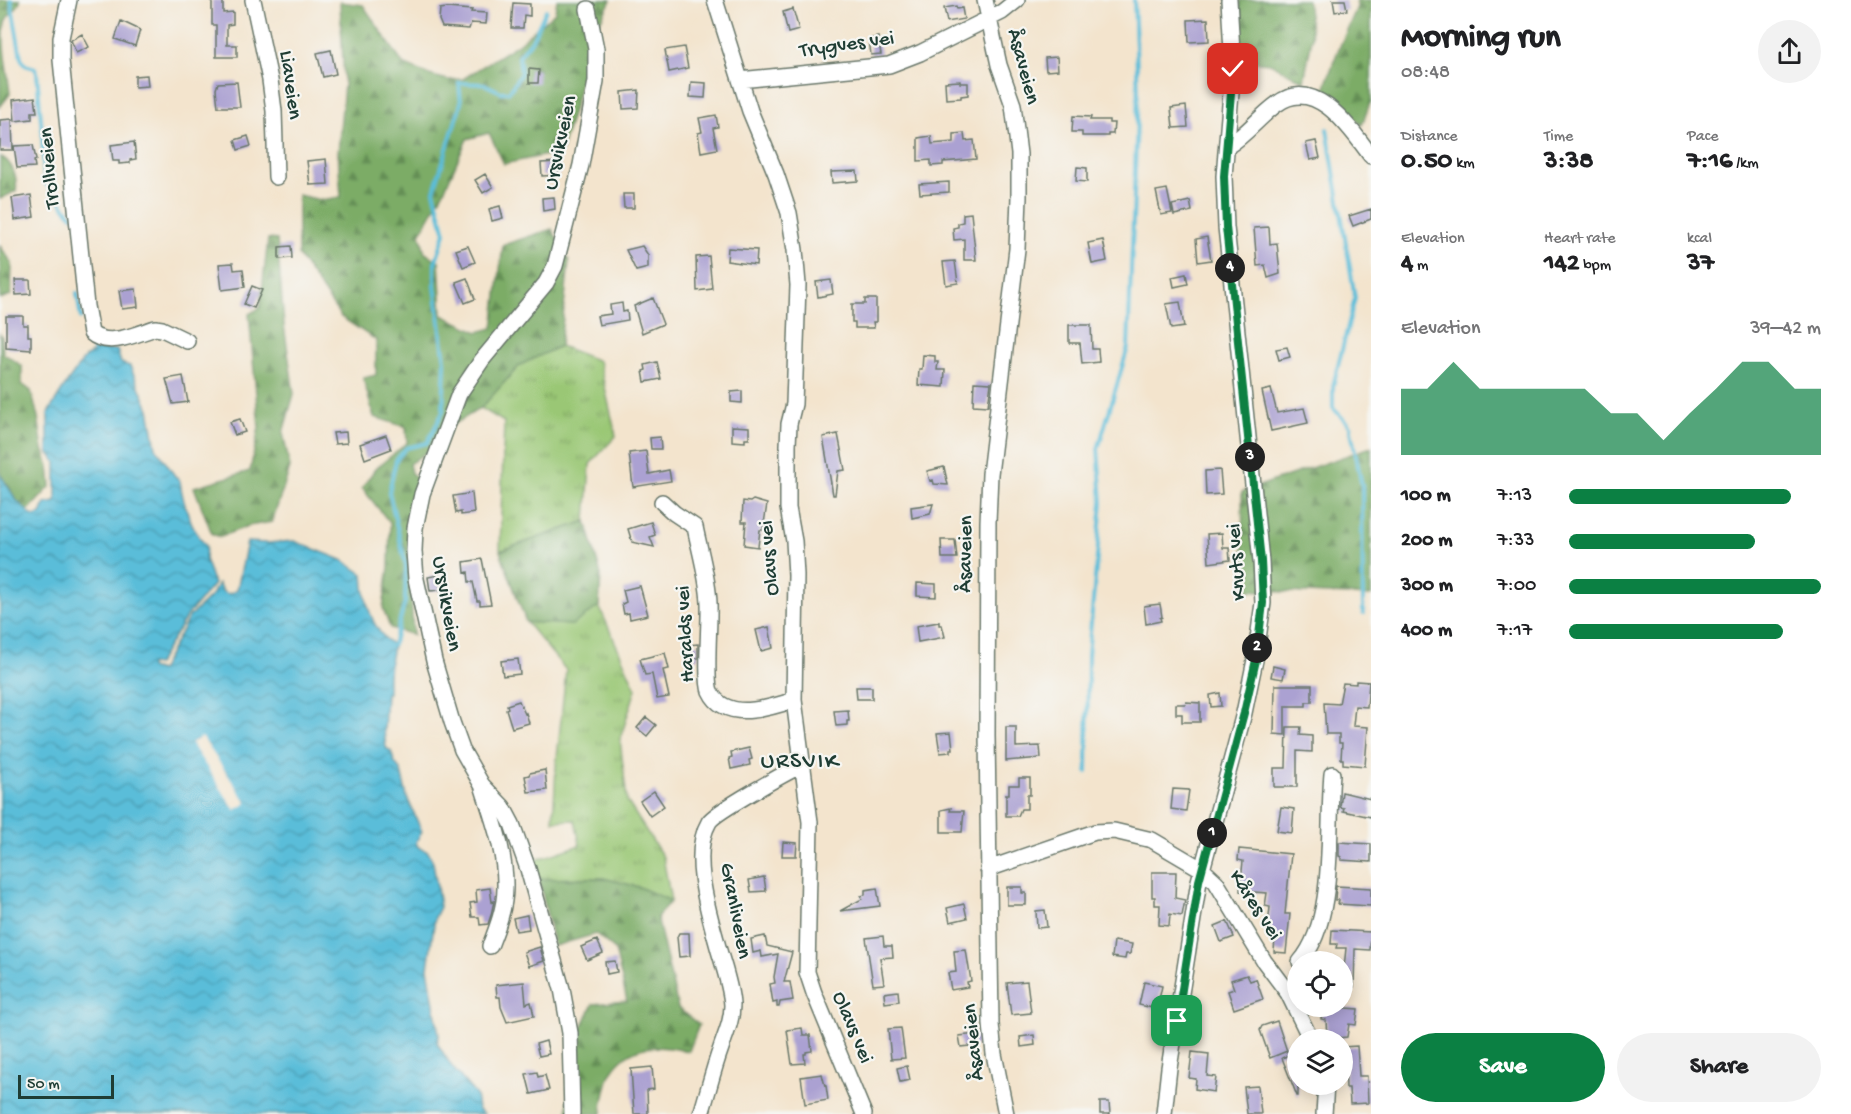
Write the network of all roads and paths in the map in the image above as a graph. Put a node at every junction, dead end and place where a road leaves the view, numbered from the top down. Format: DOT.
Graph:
graph roads {
  1 [pos="69,0"];
  2 [pos="253,0"];
  3 [pos="715,0"];
  4 [pos="985,0"];
  5 [pos="1017,0"];
  6 [pos="1229,0"];
  7 [pos="588,9"];
  8 [pos="988,18"];
  9 [pos="740,80"];
  10 [pos="1228,146"];
  11 [pos="1371,156"];
  12 [pos="276,177"];
  13 [pos="187,341"];
  14 [pos="662,502"];
  15 [pos="794,700"];
  16 [pos="802,765"];
  17 [pos="1332,774"];
  18 [pos="482,785"];
  19 [pos="988,869"];
  20 [pos="1203,870"];
  21 [pos="490,946"];
  22 [pos="1307,951"];
  23 [pos="1287,975"];
  24 [pos="1281,981"];
  25 [pos="1306,1029"];
  26 [pos="1325,1095"];
  27 [pos="572,1114"];
  28 [pos="701,1114"];
  29 [pos="864,1114"];
  30 [pos="1006,1114"];
  31 [pos="1164,1114"];
  32 [pos="1324,1114"];
  1 -- 13 [label="street, Trollveien"];
  2 -- 12 [label="street, Liaveien"];
  3 -- 9 [label="street, Olavs vei"];
  4 -- 8 [label="street, Åsaveien"];
  5 -- 8 [label="street, Trygves vei"];
  6 -- 10 [label="street, Knuts vei"];
  7 -- 18 [label="street, Ursvikveien"];
  8 -- 9 [label="street, Trygves vei"];
  8 -- 19 [label="street, Åsaveien"];
  9 -- 15 [label="street, Olavs vei"];
  10 -- 11 [label="street"];
  10 -- 20 [label="street, Knuts vei"];
  14 -- 15 [label="street, Haralds vei"];
  15 -- 16 [label="street, Olavs vei"];
  16 -- 28 [label="street, Granliveien"];
  16 -- 29 [label="street, Olavs vei"];
  17 -- 22 [label="street"];
  18 -- 21 [label="street"];
  18 -- 27 [label="street, Ursvikveien"];
  19 -- 20 [label="street, Kåres vei"];
  19 -- 30 [label="street, Åsaveien"];
  20 -- 24 [label="street, Kåres vei"];
  20 -- 31 [label="street, Knuts vei"];
  23 -- 24 [label="street"];
  24 -- 25 [label="street, Kåres vei"];
  26 -- 32 [label="street"];
}
